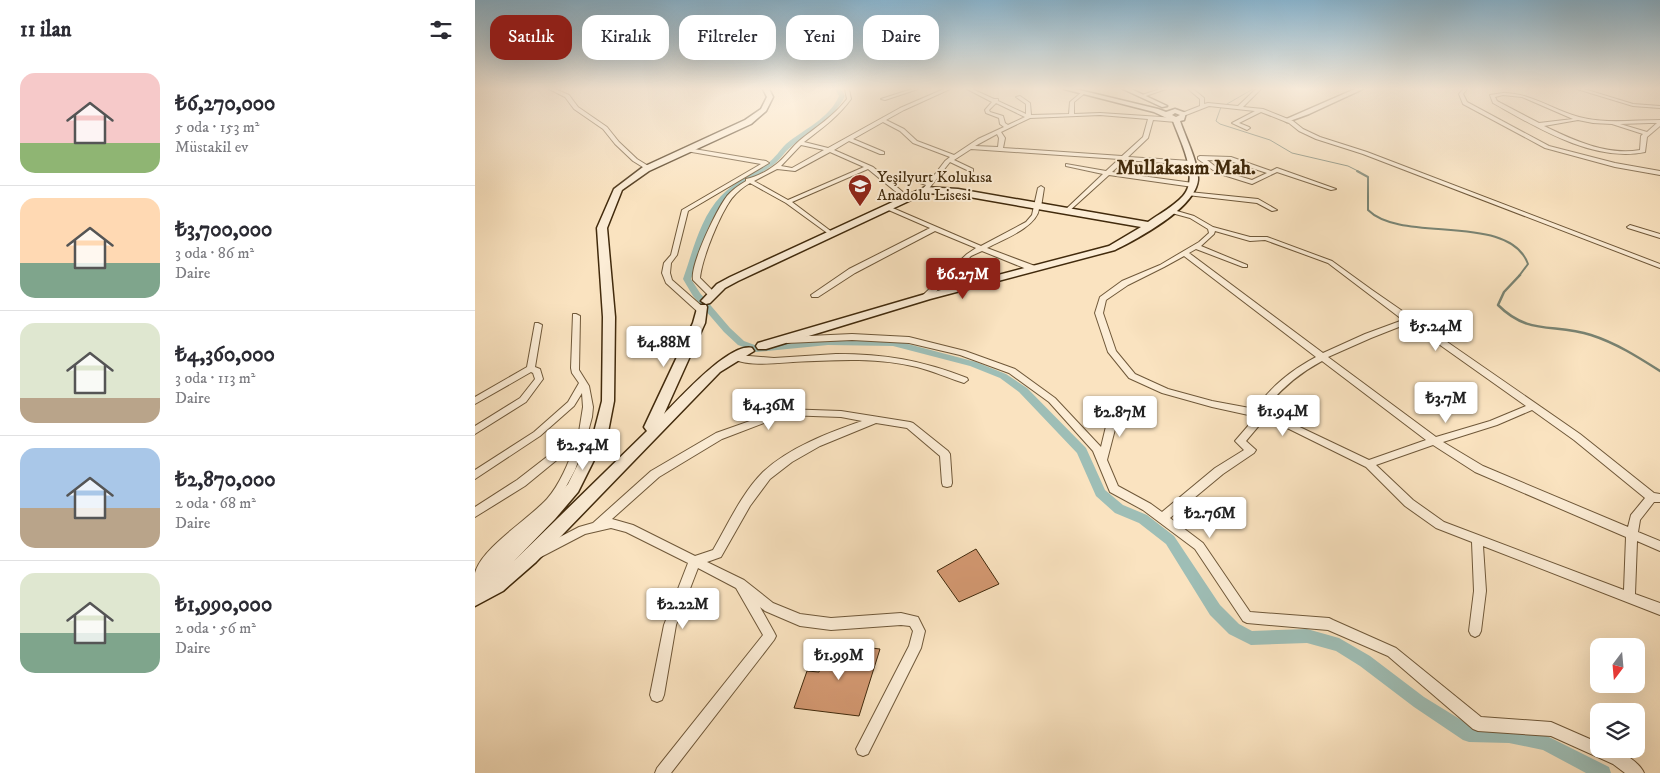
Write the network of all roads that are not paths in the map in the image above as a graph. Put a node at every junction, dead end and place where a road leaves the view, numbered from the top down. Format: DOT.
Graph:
graph roads {
  1 [pos="601,125"];
  2 [pos="741,125"];
  3 [pos="824,125"];
  4 [pos="874,125"];
  5 [pos="893,125"];
  6 [pos="1149,125"];
  7 [pos="1178,125"];
  8 [pos="1240,125"];
  9 [pos="1294,125"];
  10 [pos="1506,125"];
  11 [pos="1537,125"];
  12 [pos="1620,125"];
  13 [pos="1657,125"];
  14 [pos="1008,126"];
  15 [pos="1247,128"];
  16 [pos="998,132"];
  17 [pos="1646,133"];
  18 [pos="1590,138"];
  19 [pos="849,139"];
  20 [pos="800,143"];
  21 [pos="1586,144"];
  22 [pos="969,147"];
  23 [pos="1000,149"];
  24 [pos="688,150"];
  25 [pos="830,150"];
  26 [pos="882,153"];
  27 [pos="953,158"];
  28 [pos="1109,158"];
  29 [pos="1123,158"];
  30 [pos="1201,158"];
  31 [pos="1191,160"];
  32 [pos="1069,165"];
  33 [pos="868,167"];
  34 [pos="648,168"];
  35 [pos="776,168"];
  36 [pos="1086,169"];
  37 [pos="971,170"];
  38 [pos="1270,172"];
  39 [pos="1107,173"];
  40 [pos="1660,173"];
  41 [pos="908,177"];
  42 [pos="748,180"];
  43 [pos="1193,184"];
  44 [pos="927,187"];
  45 [pos="1041,188"];
  46 [pos="1333,189"];
  47 [pos="1189,194"];
  48 [pos="908,199"];
  49 [pos="788,202"];
  50 [pos="1037,206"];
  51 [pos="887,207"];
  52 [pos="1273,210"];
  53 [pos="1067,211"];
  54 [pos="1170,211"];
  55 [pos="1148,225"];
  56 [pos="1630,226"];
  57 [pos="934,228"];
  58 [pos="1211,228"];
  59 [pos="830,233"];
  60 [pos="1660,236"];
  61 [pos="1195,246"];
  62 [pos="980,248"];
  63 [pos="1184,253"];
  64 [pos="1245,266"];
  65 [pos="1660,266"];
  66 [pos="1032,268"];
  67 [pos="815,295"];
  68 [pos="926,297"];
  69 [pos="705,303"];
  70 [pos="576,316"];
  71 [pos="1410,320"];
  72 [pos="538,325"];
  73 [pos="777,341"];
  74 [pos="762,346"];
  75 [pos="742,355"];
  76 [pos="1324,357"];
  77 [pos="531,368"];
  78 [pos="964,380"];
  79 [pos="583,383"];
  80 [pos="475,401"];
  81 [pos="1533,406"];
  82 [pos="1115,410"];
  83 [pos="1257,413"];
  84 [pos="876,420"];
  85 [pos="475,431"];
  86 [pos="582,435"];
  87 [pos="644,441"];
  88 [pos="1434,441"];
  89 [pos="1102,460"];
  90 [pos="1369,464"];
  91 [pos="475,476"];
  92 [pos="947,483"];
  93 [pos="1656,498"];
  94 [pos="475,513"];
  95 [pos="1162,518"];
  96 [pos="595,527"];
  97 [pos="1631,534"];
  98 [pos="1477,540"];
  99 [pos="1660,546"];
  100 [pos="530,557"];
  101 [pos="695,562"];
  102 [pos="740,584"];
  103 [pos="476,590"];
  104 [pos="1629,598"];
  105 [pos="1660,609"];
  106 [pos="1475,631"];
  107 [pos="657,695"];
  108 [pos="863,749"];
  109 [pos="662,773"];
  110 [pos="1637,773"];
  1 -- 34 [label="street"];
  2 -- 24 [label="main road"];
  3 -- 20 [label="street"];
  4 -- 19 [label="street"];
  5 -- 27 [label="street"];
  6 -- 29 [label="street"];
  7 -- 31 [label="main road"];
  8 -- 15 [label="street"];
  9 -- 65 [label="street"];
  10 -- 40 [label="street"];
  11 -- 21 [label="street"];
  12 -- 17 [label="street"];
  13 -- 17 [label="street"];
  14 -- 16 [label="street"];
  16 -- 22 [label="street"];
  16 -- 23 [label="street"];
  17 -- 21 [label="street"];
  18 -- 21 [label="street"];
  19 -- 25 [label="street"];
  19 -- 26 [label="street"];
  20 -- 25 [label="street"];
  20 -- 35 [label="street"];
  22 -- 23 [label="street"];
  22 -- 27 [label="street"];
  23 -- 28 [label="street"];
  24 -- 34 [label="main road"];
  24 -- 69 [label="street"];
  25 -- 33 [label="street"];
  25 -- 35 [label="street"];
  27 -- 37 [label="street"];
  27 -- 44 [label="street"];
  28 -- 29 [label="street"];
  28 -- 36 [label="street"];
  29 -- 31 [label="street"];
  29 -- 39 [label="street"];
  30 -- 31 [label="street"];
  30 -- 38 [label="street"];
  30 -- 38 [label="street"];
  31 -- 43 [label="main road"];
  32 -- 36 [label="street"];
  33 -- 48 [label="street"];
  33 -- 49 [label="street"];
  34 -- 103 [label="main road"];
  35 -- 42 [label="street"];
  36 -- 39 [label="street"];
  38 -- 46 [label="street"];
  39 -- 43 [label="street"];
  39 -- 53 [label="street"];
  41 -- 44 [label="street"];
  42 -- 49 [label="street"];
  42 -- 69 [label="street"];
  43 -- 47 [label="main road"];
  44 -- 48 [label="main road"];
  44 -- 50 [label="main road"];
  45 -- 50 [label="street"];
  47 -- 52 [label="street"];
  47 -- 54 [label="main road"];
  48 -- 51 [label="main road"];
  49 -- 59 [label="street"];
  50 -- 53 [label="main road"];
  50 -- 62 [label="street"];
  51 -- 57 [label="street"];
  51 -- 59 [label="main road"];
  53 -- 55 [label="main road"];
  54 -- 55 [label="main road"];
  54 -- 58 [label="street"];
  55 -- 66 [label="main road"];
  56 -- 60 [label="street"];
  57 -- 62 [label="street"];
  57 -- 67 [label="street"];
  58 -- 61 [label="street"];
  58 -- 71 [label="street"];
  59 -- 69 [label="main road"];
  61 -- 63 [label="street"];
  61 -- 64 [label="street"];
  62 -- 66 [label="street"];
  62 -- 68 [label="street"];
  63 -- 76 [label="street"];
  63 -- 83 [label="street"];
  66 -- 68 [label="main road"];
  68 -- 73 [label="main road"];
  69 -- 87 [label="main road"];
  70 -- 79 [label="street"];
  71 -- 76 [label="street"];
  71 -- 81 [label="street"];
  72 -- 77 [label="street"];
  73 -- 74 [label="main road"];
  73 -- 89 [label="street"];
  74 -- 75 [label="street"];
  75 -- 78 [label="street"];
  75 -- 87 [label="main road"];
  76 -- 83 [label="street"];
  76 -- 88 [label="street"];
  77 -- 80 [label="street"];
  77 -- 85 [label="street"];
  79 -- 86 [label="street"];
  79 -- 91 [label="street"];
  81 -- 88 [label="street"];
  81 -- 93 [label="street"];
  82 -- 89 [label="street"];
  83 -- 90 [label="street"];
  83 -- 95 [label="street"];
  84 -- 92 [label="street"];
  84 -- 96 [label="street"];
  84 -- 101 [label="street"];
  86 -- 94 [label="street"];
  86 -- 103 [label="street"];
  87 -- 100 [label="main road"];
  88 -- 90 [label="street"];
  88 -- 97 [label="street"];
  89 -- 95 [label="street"];
  90 -- 98 [label="street"];
  93 -- 97 [label="street"];
  95 -- 110 [label="street"];
  96 -- 100 [label="street"];
  96 -- 101 [label="street"];
  97 -- 99 [label="street"];
  97 -- 104 [label="street"];
  98 -- 104 [label="street"];
  98 -- 106 [label="street"];
  100 -- 103 [label="main road"];
  101 -- 102 [label="street"];
  101 -- 107 [label="street"];
  102 -- 108 [label="street"];
  102 -- 109 [label="street"];
  104 -- 105 [label="street"];
}
